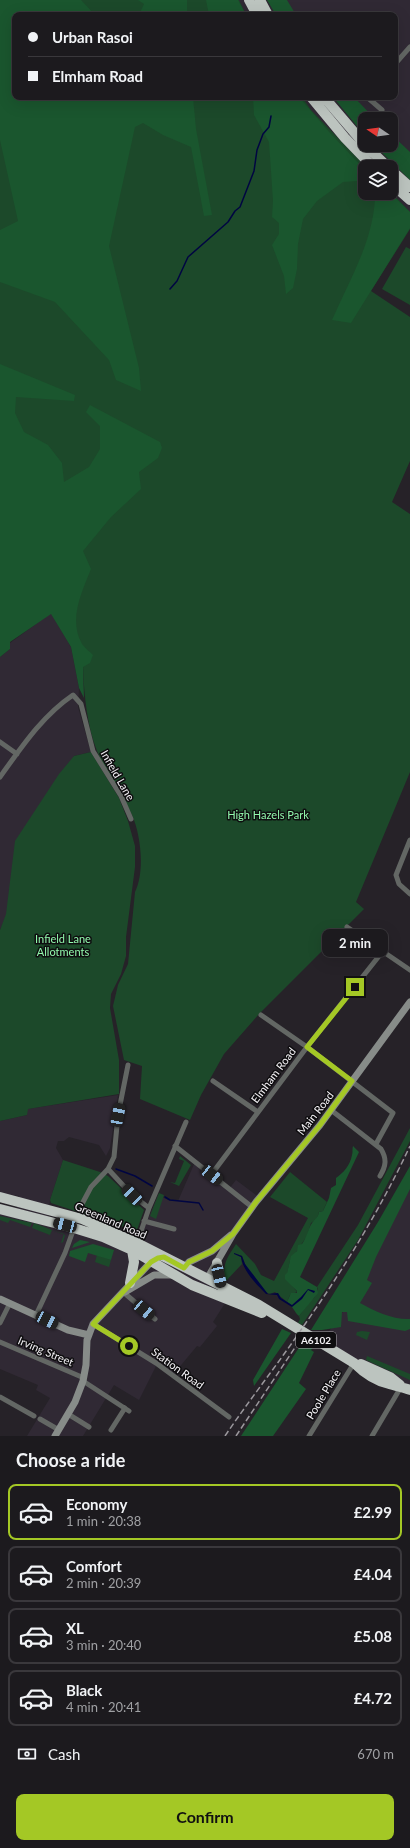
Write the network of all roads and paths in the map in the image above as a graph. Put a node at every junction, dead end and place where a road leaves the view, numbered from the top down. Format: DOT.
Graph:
graph roads {
  1 [pos="249,0"];
  2 [pos="260,0"];
  3 [pos="255,12"];
  4 [pos="266,12"];
  5 [pos="410,47"];
  6 [pos="398,61"];
  7 [pos="313,100"];
  8 [pos="327,100"];
  9 [pos="371,100"];
  10 [pos="382,110"];
  11 [pos="358,137"];
  12 [pos="372,152"];
  13 [pos="366,160"];
  14 [pos="381,160"];
  15 [pos="398,176"];
  16 [pos="410,187"];
  17 [pos="398,190"];
  18 [pos="410,200"];
  19 [pos="0,742"];
  20 [pos="17,754"];
  21 [pos="0,777"];
  22 [pos="131,819"];
  23 [pos="410,840"];
  24 [pos="408,848"];
  25 [pos="410,894"];
  26 [pos="347,926"];
  27 [pos="383,951"];
  28 [pos="410,970"];
  29 [pos="410,1002"];
  30 [pos="261,1015"];
  31 [pos="307,1047"];
  32 [pos="128,1065"];
  33 [pos="213,1081"];
  34 [pos="352,1081"];
  35 [pos="331,1110"];
  36 [pos="258,1112"];
  37 [pos="186,1122"];
  38 [pos="376,1144"];
  39 [pos="175,1146"];
  40 [pos="108,1169"];
  41 [pos="212,1175"];
  42 [pos="380,1176"];
  43 [pos="0,1197"];
  44 [pos="82,1204"];
  45 [pos="252,1207"];
  46 [pos="0,1208"];
  47 [pos="149,1208"];
  48 [pos="144,1221"];
  49 [pos="74,1228"];
  50 [pos="174,1229"];
  51 [pos="233,1234"];
  52 [pos="134,1246"];
  53 [pos="206,1255"];
  54 [pos="164,1257"];
  55 [pos="151,1262"];
  56 [pos="217,1263"];
  57 [pos="184,1268"];
  58 [pos="172,1275"];
  59 [pos="207,1279"];
  60 [pos="130,1283"];
  61 [pos="192,1285"];
  62 [pos="221,1286"];
  63 [pos="123,1292"];
  64 [pos="0,1299"];
  65 [pos="10,1303"];
  66 [pos="36,1315"];
  67 [pos="278,1317"];
  68 [pos="155,1319"];
  69 [pos="0,1323"];
  70 [pos="93,1324"];
  71 [pos="88,1335"];
  72 [pos="0,1342"];
  73 [pos="354,1363"];
  74 [pos="84,1379"];
  75 [pos="406,1388"];
  76 [pos="0,1397"];
  77 [pos="68,1414"];
  78 [pos="34,1416"];
  79 [pos="229,1417"];
  80 [pos="40,1419"];
  81 [pos="89,1427"];
  82 [pos="110,1430"];
  83 [pos="57,1433"];
  84 [pos="310,1436"];
  85 [pos="372,1436"];
  1 -- 3 [label="highway"];
  2 -- 4 [label="highway"];
  5 -- 6 [label="street"];
  7 -- 13 [label="highway"];
  8 -- 11 [label="highway"];
  9 -- 10 [label="street"];
  12 -- 14 [label="highway"];
  15 -- 16 [label="highway"];
  17 -- 18 [label="highway"];
  19 -- 20 [label="street"];
  20 -- 21 [label="street"];
  20 -- 22 [label="street, Infield Lane"];
  23 -- 24 [label="street"];
  24 -- 25 [label="street"];
  26 -- 27 [label="street"];
  27 -- 28 [label="street"];
  27 -- 31 [label="street, Elmham Road"];
  29 -- 34 [label="main road, Main Road"];
  30 -- 31 [label="street"];
  31 -- 34 [label="street"];
  31 -- 36 [label="street, Elmham Road"];
  32 -- 40 [label="street"];
  33 -- 36 [label="street"];
  34 -- 35 [label="main road, Main Road"];
  34 -- 38 [label="street"];
  35 -- 38 [label="street"];
  35 -- 45 [label="main road, Main Road"];
  36 -- 41 [label="street, Elmham Road"];
  37 -- 39 [label="street"];
  38 -- 42 [label="street"];
  39 -- 41 [label="street"];
  39 -- 47 [label="street"];
  40 -- 44 [label="street"];
  40 -- 47 [label="street"];
  41 -- 45 [label="street"];
  43 -- 52 [label="highway, Greenland Road / A6102"];
  45 -- 51 [label="main road, Main Road"];
  46 -- 49 [label="highway, Greenland Road / A6102"];
  47 -- 48 [label="street"];
  48 -- 50 [label="street"];
  48 -- 52 [label="street"];
  49 -- 52 [label="highway, Greenland Road / A6102"];
  49 -- 66 [label="street"];
  51 -- 53 [label="main road, Main Road"];
  51 -- 56 [label="main road, Main Road"];
  52 -- 54 [label="highway, Greenland Road / A6102"];
  52 -- 55 [label="highway, Greenland Road / A6102"];
  52 -- 60 [label="highway"];
  53 -- 56 [label="main road"];
  53 -- 57 [label="main road, Main Road"];
  54 -- 55 [label="highway"];
  54 -- 57 [label="highway, Greenland Road / A6102"];
  55 -- 58 [label="highway, Greenland Road / A6102"];
  55 -- 60 [label="main road"];
  56 -- 59 [label="main road, Main Road"];
  56 -- 62 [label="highway"];
  57 -- 59 [label="highway, Greenland Road / A6102"];
  57 -- 61 [label="highway"];
  58 -- 61 [label="highway, Greenland Road / A6102"];
  58 -- 63 [label="main road"];
  59 -- 61 [label="highway"];
  59 -- 62 [label="highway, A6102"];
  60 -- 63 [label="main road"];
  61 -- 67 [label="highway, A6102"];
  62 -- 67 [label="highway, A6102"];
  63 -- 68 [label="street"];
  63 -- 70 [label="main road"];
  64 -- 65 [label="main road"];
  65 -- 66 [label="main road"];
  65 -- 69 [label="street"];
  66 -- 71 [label="main road"];
  67 -- 73 [label="highway, A6102"];
  70 -- 71 [label="main road"];
  70 -- 79 [label="street, Station Road"];
  71 -- 74 [label="main road"];
  72 -- 74 [label="street, Irving Street"];
  73 -- 75 [label="highway, A6102"];
  73 -- 84 [label="street, Poole Place"];
  74 -- 77 [label="main road"];
  74 -- 82 [label="street, Irving Street"];
  75 -- 85 [label="street"];
  76 -- 78 [label="street"];
  77 -- 81 [label="street"];
  77 -- 83 [label="main road"];
  80 -- 83 [label="street"];
}
